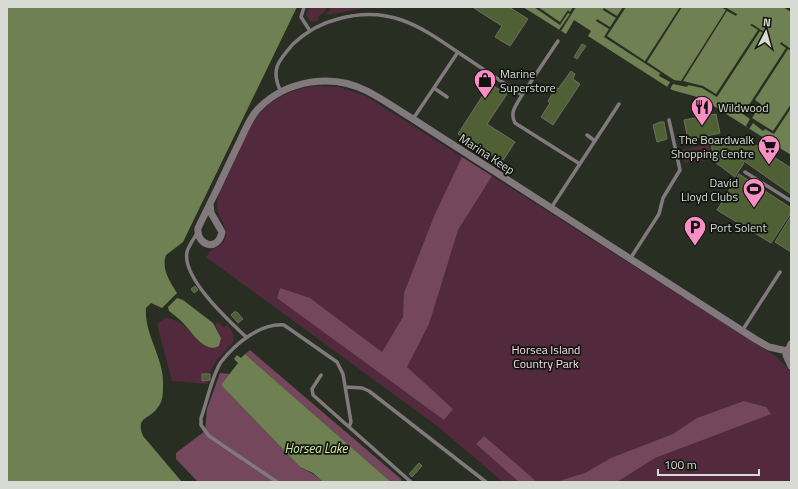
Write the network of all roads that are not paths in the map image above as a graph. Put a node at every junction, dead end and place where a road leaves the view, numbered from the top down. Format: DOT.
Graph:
graph roads {
  1 [pos="304,7"];
  2 [pos="310,31"];
  3 [pos="558,41"];
  4 [pos="458,52"];
  5 [pos="434,88"];
  6 [pos="281,92"];
  7 [pos="522,95"];
  8 [pos="447,97"];
  9 [pos="619,104"];
  10 [pos="413,119"];
  11 [pos="669,120"];
  12 [pos="586,135"];
  13 [pos="595,141"];
  14 [pos="580,164"];
  15 [pos="745,172"];
  16 [pos="791,201"];
  17 [pos="210,204"];
  18 [pos="551,208"];
  19 [pos="198,232"];
  20 [pos="630,259"];
  21 [pos="780,272"];
  22 [pos="742,331"];
  23 [pos="246,337"];
  24 [pos="791,344"];
  25 [pos="787,351"];
  26 [pos="791,366"];
  27 [pos="321,375"];
  28 [pos="346,387"];
  29 [pos="349,426"];
  30 [pos="277,482"];
  31 [pos="411,482"];
  32 [pos="486,482"];
  1 -- 2 [label="lane"];
  2 -- 4 [label="lane"];
  2 -- 6 [label="lane"];
  3 -- 7 [label="lane"];
  4 -- 5 [label="lane"];
  4 -- 7 [label="lane"];
  5 -- 8 [label="lane"];
  5 -- 10 [label="lane"];
  6 -- 10 [label="street, Marina Keep"];
  6 -- 17 [label="street, Marina Keep"];
  7 -- 14 [label="lane"];
  9 -- 13 [label="lane"];
  10 -- 18 [label="street, Marina Keep"];
  11 -- 20 [label="lane"];
  12 -- 13 [label="lane"];
  13 -- 14 [label="lane"];
  14 -- 18 [label="lane"];
  15 -- 16 [label="lane"];
  17 -- 19 [label="street, Marina Keep"];
  17 -- 19 [label="street"];
  18 -- 20 [label="street, Marina Keep"];
  19 -- 23 [label="lane"];
  20 -- 22 [label="street, Marina Keep"];
  21 -- 22 [label="lane"];
  22 -- 25 [label="street, Marina Keep"];
  23 -- 28 [label="lane"];
  23 -- 30 [label="lane"];
  24 -- 25 [label="street"];
  25 -- 26 [label="street"];
  27 -- 29 [label="lane"];
  28 -- 29 [label="lane"];
  28 -- 32 [label="lane"];
  29 -- 31 [label="lane"];
}
